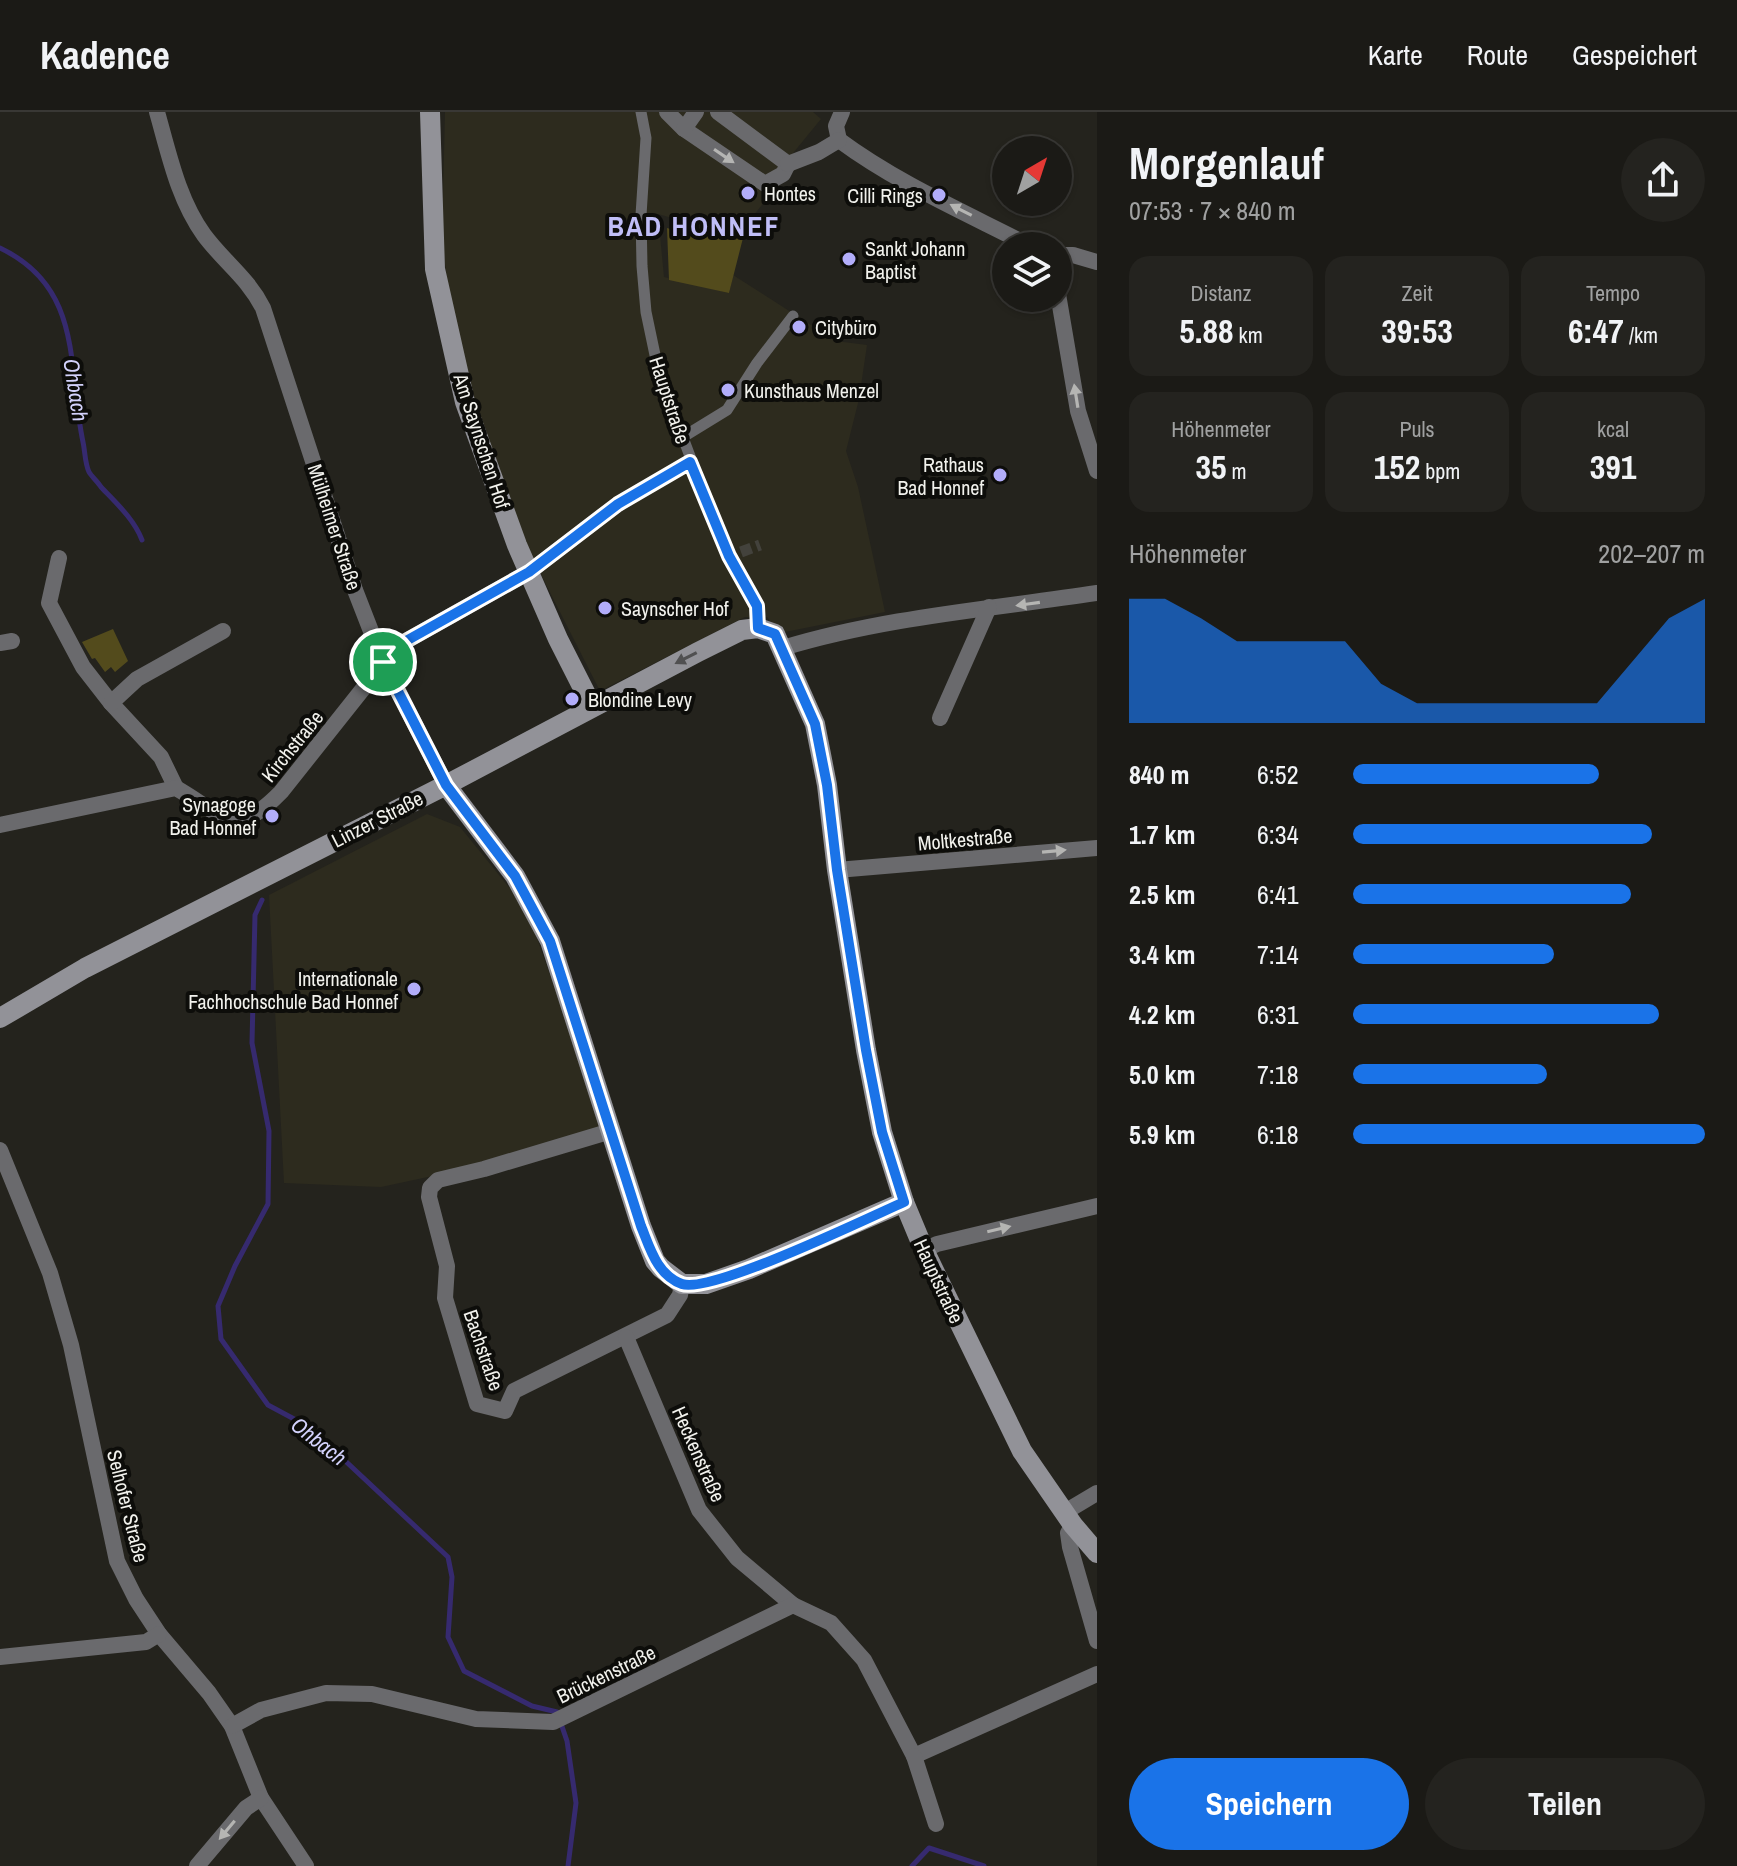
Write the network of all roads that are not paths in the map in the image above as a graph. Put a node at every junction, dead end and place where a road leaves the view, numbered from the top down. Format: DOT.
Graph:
graph roads {
  1 [pos="157,112"];
  2 [pos="430,112"];
  3 [pos="641,112"];
  4 [pos="667,112"];
  5 [pos="696,112"];
  6 [pos="718,112"];
  7 [pos="842,112"];
  8 [pos="684,129"];
  9 [pos="839,140"];
  10 [pos="788,164"];
  11 [pos="1003,232"];
  12 [pos="1072,255"];
  13 [pos="1097,262"];
  14 [pos="1061,312"];
  15 [pos="793,316"];
  16 [pos="683,437"];
  17 [pos="690,462"];
  18 [pos="1097,471"];
  19 [pos="618,504"];
  20 [pos="59,558"];
  21 [pos="529,572"];
  22 [pos="1097,593"];
  23 [pos="989,607"];
  24 [pos="758,628"];
  25 [pos="223,631"];
  26 [pos="783,648"];
  27 [pos="383,662"];
  28 [pos="111,703"];
  29 [pos="592,706"];
  30 [pos="940,718"];
  31 [pos="446,785"];
  32 [pos="176,788"];
  33 [pos="0,825"];
  34 [pos="1097,848"];
  35 [pos="837,870"];
  36 [pos="0,1018"];
  37 [pos="611,1131"];
  38 [pos="0,1150"];
  39 [pos="904,1202"];
  40 [pos="1097,1206"];
  41 [pos="924,1250"];
  42 [pos="682,1284"];
  43 [pos="626,1337"];
  44 [pos="1097,1493"];
  45 [pos="1069,1519"];
  46 [pos="1097,1553"];
  47 [pos="793,1605"];
  48 [pos="159,1634"];
  49 [pos="1097,1641"];
  50 [pos="0,1657"];
  51 [pos="1097,1674"];
  52 [pos="232,1726"];
  53 [pos="914,1756"];
  54 [pos="261,1798"];
  55 [pos="936,1824"];
  56 [pos="197,1866"];
  57 [pos="306,1866"];
  1 -- 27 [label="street, Mülheimer Straße"];
  2 -- 21 [label="main road, Am Saynschen Hof"];
  3 -- 16 [label="street, Hauptstraße"];
  4 -- 8 [label="street"];
  5 -- 8 [label="street"];
  6 -- 10 [label="street"];
  7 -- 9 [label="street"];
  8 -- 10 [label="street, one-way"];
  9 -- 10 [label="street"];
  11 -- 9 [label="street, one-way"];
  12 -- 13 [label="street"];
  18 -- 14 [label="street, one-way"];
  15 -- 16 [label="street"];
  16 -- 17 [label="street, Hauptstraße"];
  17 -- 19 [label="street, Kirchstraße"];
  17 -- 24 [label="street, Hauptstraße"];
  19 -- 21 [label="street, Kirchstraße"];
  20 -- 28 [label="street"];
  21 -- 27 [label="street, Kirchstraße"];
  21 -- 29 [label="main road, Am Saynschen Hof"];
  22 -- 23 [label="street, one-way"];
  23 -- 26 [label="street"];
  23 -- 30 [label="street"];
  24 -- 26 [label="main road, Hauptstraße"];
  24 -- 29 [label="main road, Linzer Straße, one-way"];
  25 -- 28 [label="street"];
  26 -- 35 [label="main road, Hauptstraße"];
  27 -- 31 [label="street, Mülheimer Straße"];
  27 -- 32 [label="street, Kirchstraße"];
  28 -- 32 [label="street"];
  29 -- 31 [label="main road, Linzer Straße"];
  31 -- 36 [label="main road, Linzer Straße"];
  31 -- 37 [label="main road, Mülheimer Straße"];
  32 -- 33 [label="street"];
  35 -- 34 [label="street, Moltkestraße, one-way"];
  35 -- 39 [label="main road, Hauptstraße"];
  37 -- 42 [label="main road, Mülheimer Straße"];
  37 -- 43 [label="street, Bachstraße"];
  38 -- 48 [label="street, Selhofer Straße"];
  39 -- 41 [label="main road, Hauptstraße"];
  39 -- 42 [label="main road"];
  41 -- 40 [label="street, one-way"];
  41 -- 45 [label="main road, Hauptstraße"];
  42 -- 43 [label="street"];
  43 -- 47 [label="street, Heckenstraße"];
  44 -- 45 [label="street"];
  45 -- 46 [label="main road, Hauptstraße"];
  45 -- 49 [label="street"];
  47 -- 52 [label="street, Brückenstraße"];
  47 -- 53 [label="street"];
  48 -- 50 [label="street"];
  48 -- 52 [label="street, Selhofer Straße"];
  51 -- 53 [label="street"];
  52 -- 54 [label="street, Selhofer Straße"];
  53 -- 55 [label="street"];
  54 -- 56 [label="street, one-way"];
  54 -- 57 [label="street, Selhofer Straße"];
}
